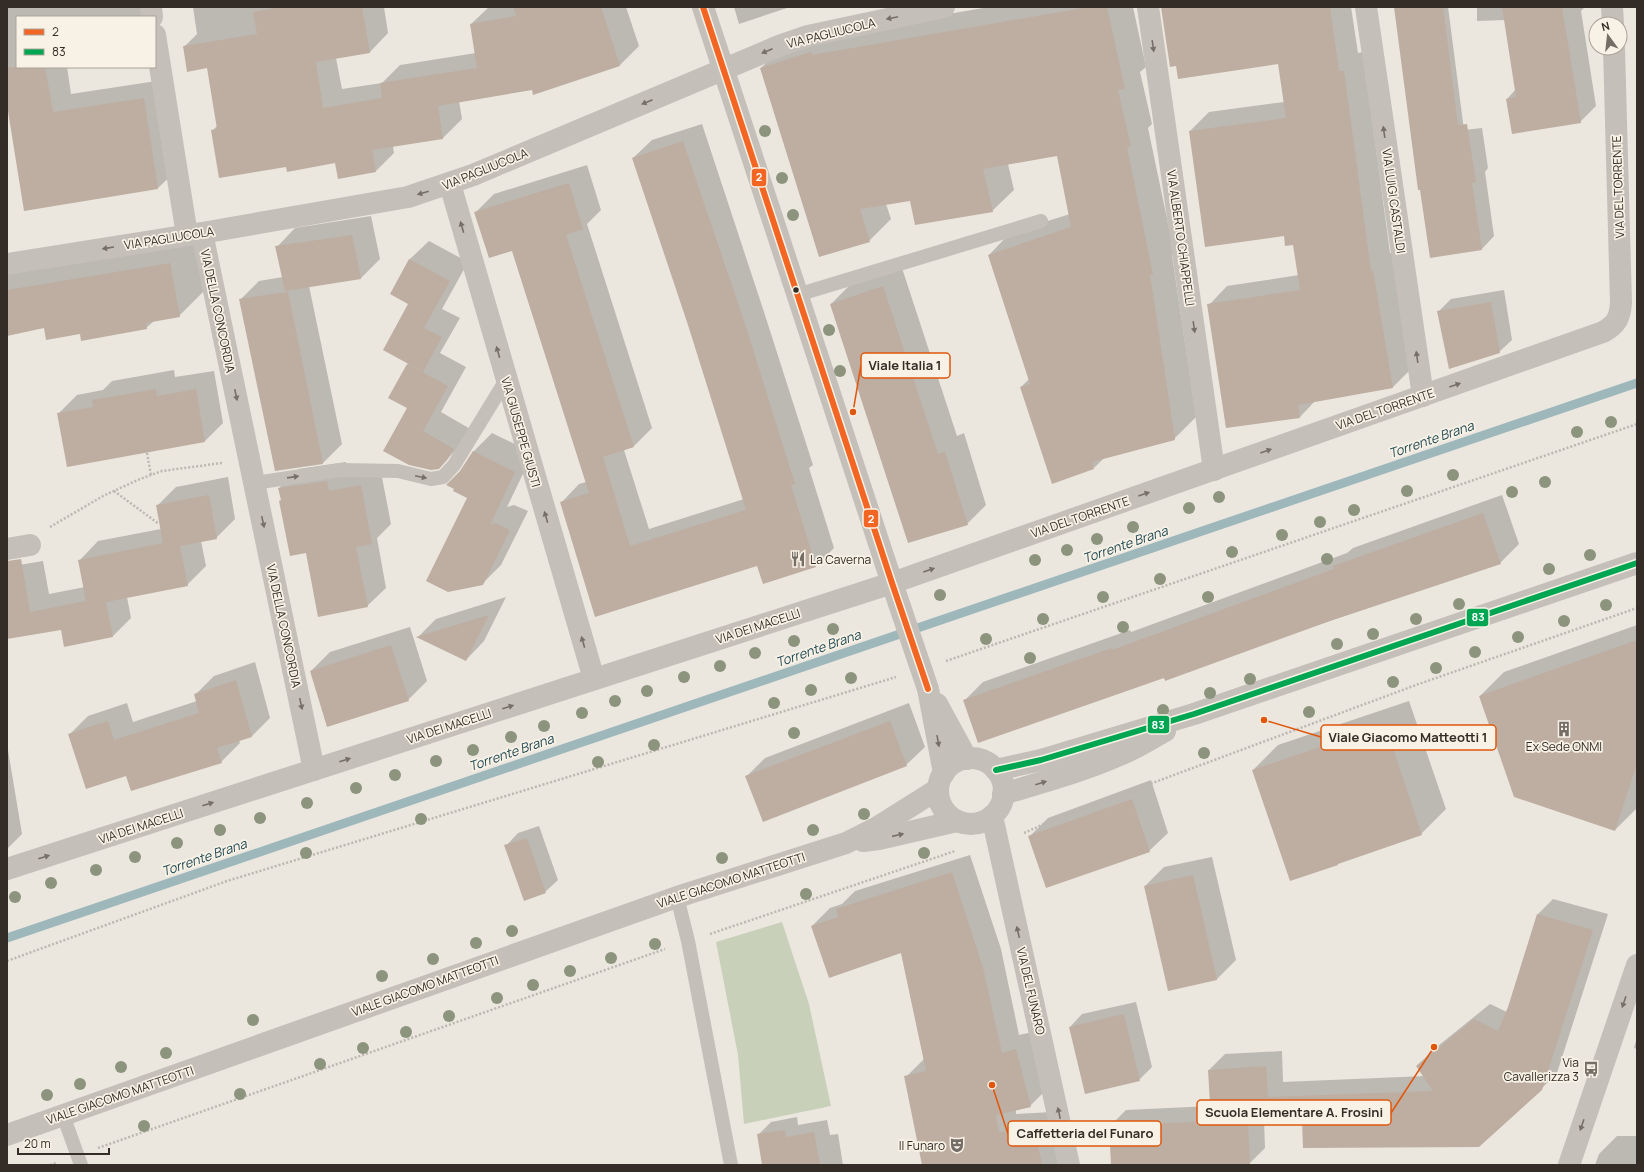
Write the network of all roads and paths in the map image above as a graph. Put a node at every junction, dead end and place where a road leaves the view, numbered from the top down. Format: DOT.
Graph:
graph roads {
  1 [pos="703,7"];
  2 [pos="944,7"];
  3 [pos="1148,7"];
  4 [pos="1366,7"];
  5 [pos="156,39"];
  6 [pos="1614,56"];
  7 [pos="724,70"];
  8 [pos="450,184"];
  9 [pos="1041,221"];
  10 [pos="195,234"];
  11 [pos="7,264"];
  12 [pos="797,295"];
  13 [pos="506,380"];
  14 [pos="1423,396"];
  15 [pos="1637,424"];
  16 [pos="147,453"];
  17 [pos="249,460"];
  18 [pos="1214,470"];
  19 [pos="151,475"];
  20 [pos="254,483"];
  21 [pos="114,491"];
  22 [pos="159,524"];
  23 [pos="30,545"];
  24 [pos="7,549"];
  25 [pos="1637,563"];
  26 [pos="892,583"];
  27 [pos="1637,608"];
  28 [pos="922,672"];
  29 [pos="594,679"];
  30 [pos="1194,714"];
  31 [pos="967,759"];
  32 [pos="314,770"];
  33 [pos="996,770"];
  34 [pos="941,781"];
  35 [pos="1003,794"];
  36 [pos="992,816"];
  37 [pos="957,821"];
  38 [pos="846,843"];
  39 [pos="998,847"];
  40 [pos="960,849"];
  41 [pos="7,869"];
  42 [pos="677,897"];
  43 [pos="688,941"];
  44 [pos="7,961"];
  45 [pos="1637,965"];
  46 [pos="63,1115"];
  47 [pos="7,1135"];
  48 [pos="79,1160"];
  49 [pos="50,1165"];
  50 [pos="731,1165"];
  51 [pos="1070,1165"];
  52 [pos="1569,1165"];
  1 -- 7 [label="street"];
  2 -- 7 [label="street, VIA PAGLIUCOLA, one-way"];
  3 -- 18 [label="street, VIA ALBERTO CHIAPPELLI, one-way"];
  14 -- 4 [label="street, VIA LUIGI CASTALDI, one-way"];
  5 -- 10 [label="street, VIA DELLA CONCORDIA"];
  14 -- 6 [label="street, VIA DEL TORRENTE, one-way"];
  7 -- 8 [label="street, VIA PAGLIUCOLA, one-way"];
  7 -- 12 [label="street"];
  8 -- 10 [label="street, VIA PAGLIUCOLA, one-way"];
  13 -- 8 [label="street, VIA GIUSEPPE GIUSTI, one-way"];
  9 -- 12 [label="lane"];
  10 -- 11 [label="street, VIA PAGLIUCOLA, one-way"];
  10 -- 17 [label="street, VIA DELLA CONCORDIA, one-way"];
  12 -- 26 [label="street"];
  20 -- 13 [label="lane, one-way"];
  29 -- 13 [label="street, VIA GIUSEPPE GIUSTI, one-way"];
  18 -- 14 [label="street, VIA DEL TORRENTE, one-way"];
  15 -- 28 [label="path"];
  16 -- 19 [label="path"];
  17 -- 19 [label="path"];
  17 -- 20 [label="street, VIA DELLA CONCORDIA"];
  26 -- 18 [label="street, VIA DEL TORRENTE, one-way"];
  19 -- 21 [label="path"];
  20 -- 32 [label="street, VIA DELLA CONCORDIA, one-way"];
  21 -- 22 [label="path"];
  21 -- 23 [label="path"];
  23 -- 24 [label="street"];
  25 -- 30 [label="street"];
  26 -- 28 [label="street"];
  26 -- 29 [label="street, VIA DEI MACELLI"];
  27 -- 39 [label="path"];
  28 -- 31 [label="street"];
  28 -- 34 [label="street, one-way"];
  28 -- 44 [label="path"];
  32 -- 29 [label="street, VIA DEI MACELLI, one-way"];
  30 -- 33 [label="street"];
  35 -- 30 [label="street, one-way"];
  31 -- 33 [label="street"];
  31 -- 34 [label="street"];
  41 -- 32 [label="street, VIA DEI MACELLI, one-way"];
  33 -- 35 [label="street"];
  34 -- 37 [label="street"];
  34 -- 38 [label="street, VIALE GIACOMO MATTEOTTI"];
  35 -- 36 [label="street"];
  36 -- 37 [label="street"];
  36 -- 39 [label="street, VIA DEL FUNARO"];
  38 -- 37 [label="street, VIALE GIACOMO MATTEOTTI, one-way"];
  38 -- 42 [label="street, VIALE GIACOMO MATTEOTTI"];
  51 -- 39 [label="street, VIA DEL FUNARO, one-way"];
  40 -- 43 [label="path"];
  42 -- 43 [label="lane"];
  42 -- 46 [label="street, VIALE GIACOMO MATTEOTTI"];
  43 -- 48 [label="path"];
  43 -- 50 [label="lane"];
  45 -- 52 [label="street, one-way"];
  46 -- 47 [label="street, VIALE GIACOMO MATTEOTTI"];
  46 -- 48 [label="lane"];
  48 -- 49 [label="path"];
}
